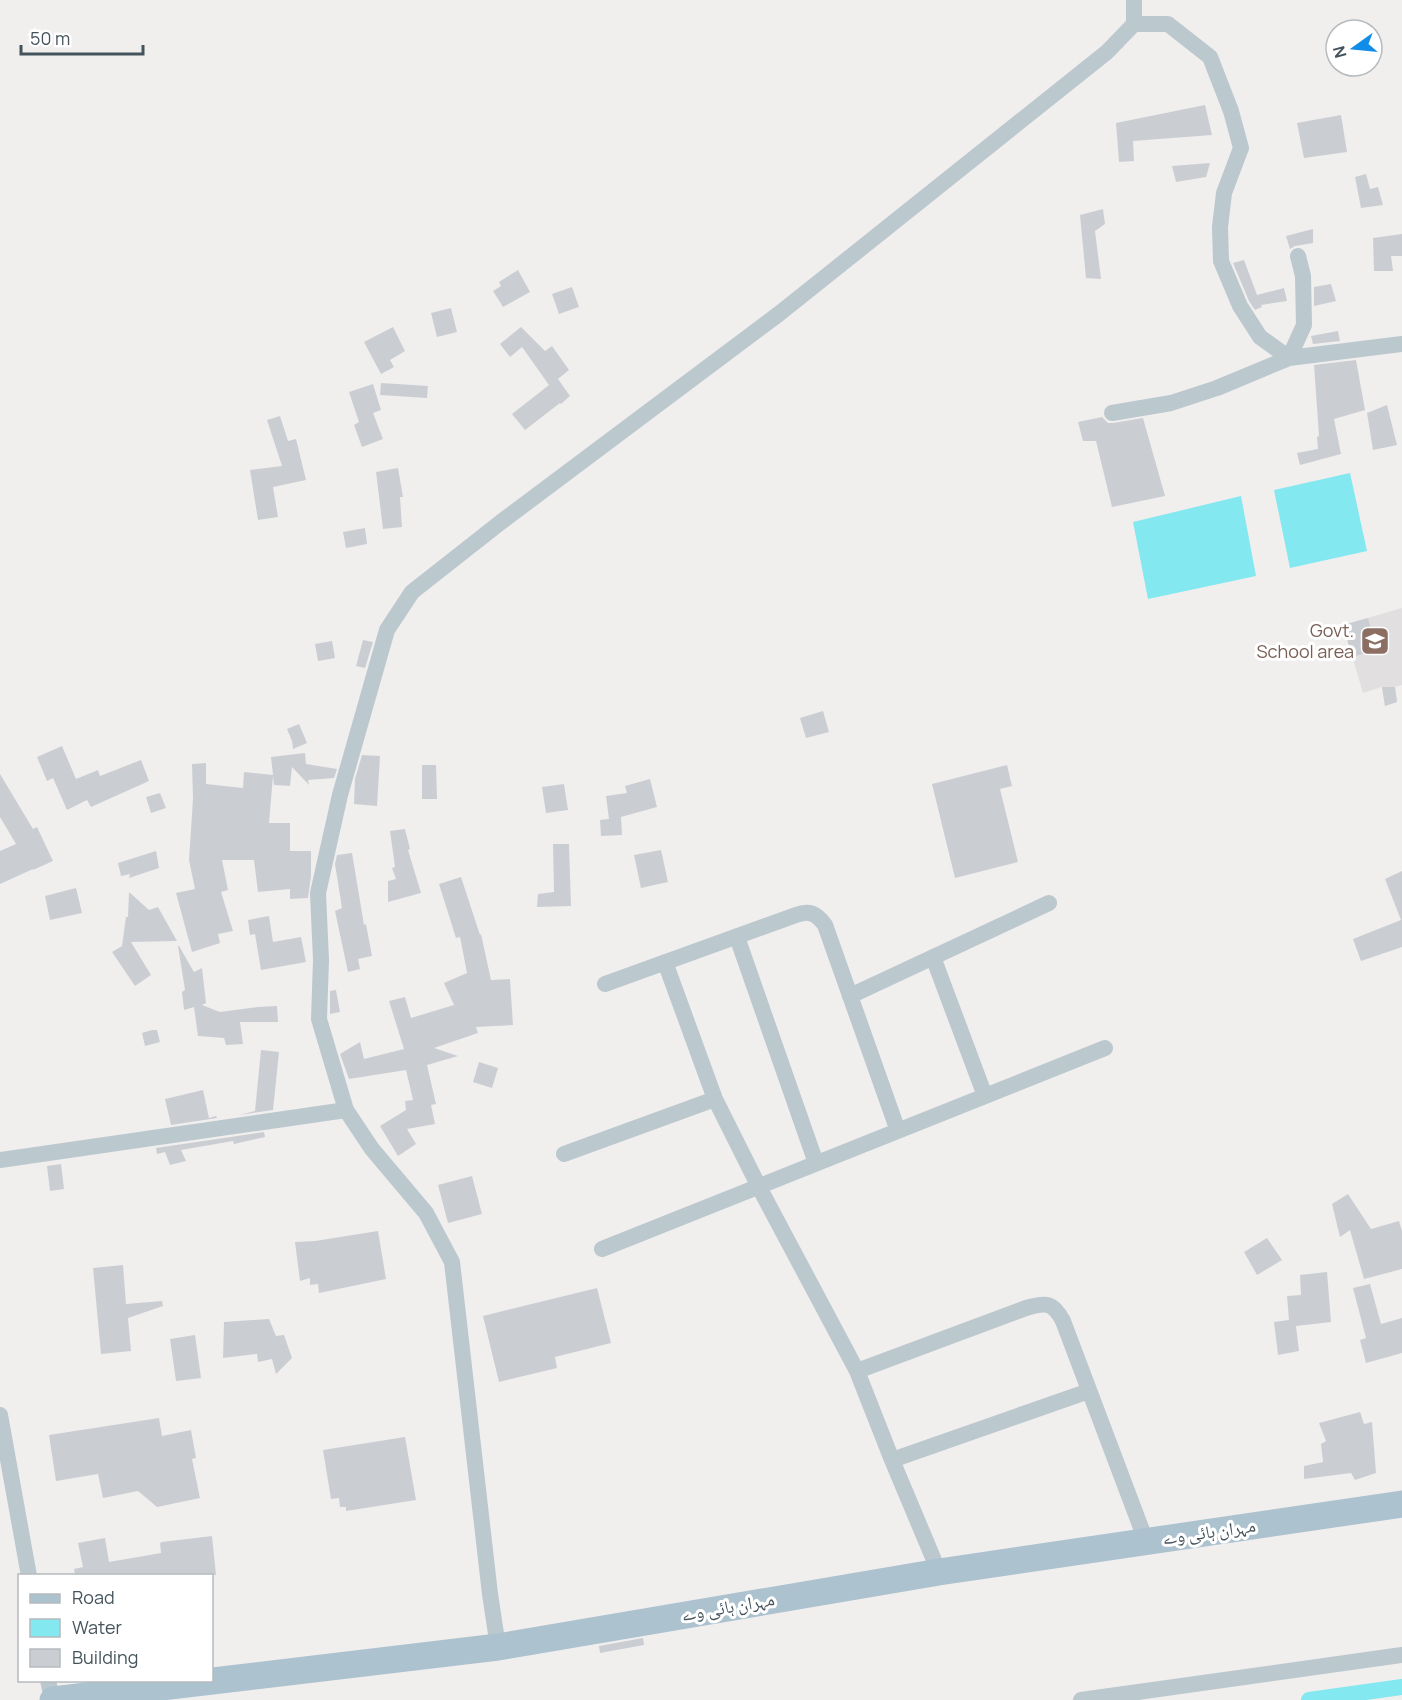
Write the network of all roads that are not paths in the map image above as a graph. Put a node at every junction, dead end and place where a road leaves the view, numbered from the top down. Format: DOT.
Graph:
graph roads {
  1 [pos="1134,0"];
  2 [pos="1134,24"];
  3 [pos="1298,256"];
  4 [pos="1402,344"];
  5 [pos="1288,358"];
  6 [pos="1112,413"];
  7 [pos="1049,903"];
  8 [pos="737,937"];
  9 [pos="933,957"];
  10 [pos="666,962"];
  11 [pos="605,984"];
  12 [pos="850,996"];
  13 [pos="1105,1048"];
  14 [pos="985,1096"];
  15 [pos="715,1099"];
  16 [pos="346,1110"];
  17 [pos="898,1131"];
  18 [pos="564,1154"];
  19 [pos="0,1160"];
  20 [pos="816,1163"];
  21 [pos="759,1187"];
  22 [pos="602,1249"];
  23 [pos="857,1371"];
  24 [pos="1089,1390"];
  25 [pos="0,1415"];
  26 [pos="892,1460"];
  27 [pos="1402,1504"];
  28 [pos="1146,1541"];
  29 [pos="939,1572"];
  30 [pos="29,1574"];
  31 [pos="498,1647"];
  32 [pos="1402,1655"];
  33 [pos="213,1681"];
  34 [pos="48,1682"];
  35 [pos="204,1682"];
  36 [pos="53,1700"];
  37 [pos="1081,1700"];
  1 -- 2 [label="street"];
  2 -- 5 [label="street"];
  2 -- 16 [label="street"];
  3 -- 5 [label="street"];
  4 -- 5 [label="street"];
  5 -- 6 [label="street"];
  7 -- 9 [label="street"];
  8 -- 10 [label="street"];
  8 -- 12 [label="street"];
  8 -- 20 [label="street"];
  9 -- 12 [label="street"];
  9 -- 14 [label="street"];
  10 -- 11 [label="street"];
  10 -- 15 [label="street"];
  12 -- 17 [label="street"];
  13 -- 14 [label="street"];
  14 -- 17 [label="street"];
  15 -- 18 [label="street"];
  15 -- 21 [label="street"];
  16 -- 19 [label="street"];
  16 -- 31 [label="street"];
  17 -- 20 [label="street"];
  20 -- 21 [label="street"];
  21 -- 22 [label="street"];
  21 -- 23 [label="street"];
  23 -- 24 [label="street"];
  23 -- 26 [label="street"];
  24 -- 26 [label="street"];
  24 -- 28 [label="street"];
  25 -- 30 [label="street"];
  26 -- 29 [label="street"];
  27 -- 28 [label="main road, مہران ہائی وے"];
  28 -- 29 [label="main road, مہران ہائی وے"];
  29 -- 31 [label="main road, مہران ہائی وے"];
  31 -- 33 [label="main road, مہران ہائی وے"];
  32 -- 37 [label="street"];
  34 -- 36 [label="street"];
  35 -- 36 [label="main road, مہران ہائی وے"];
}
